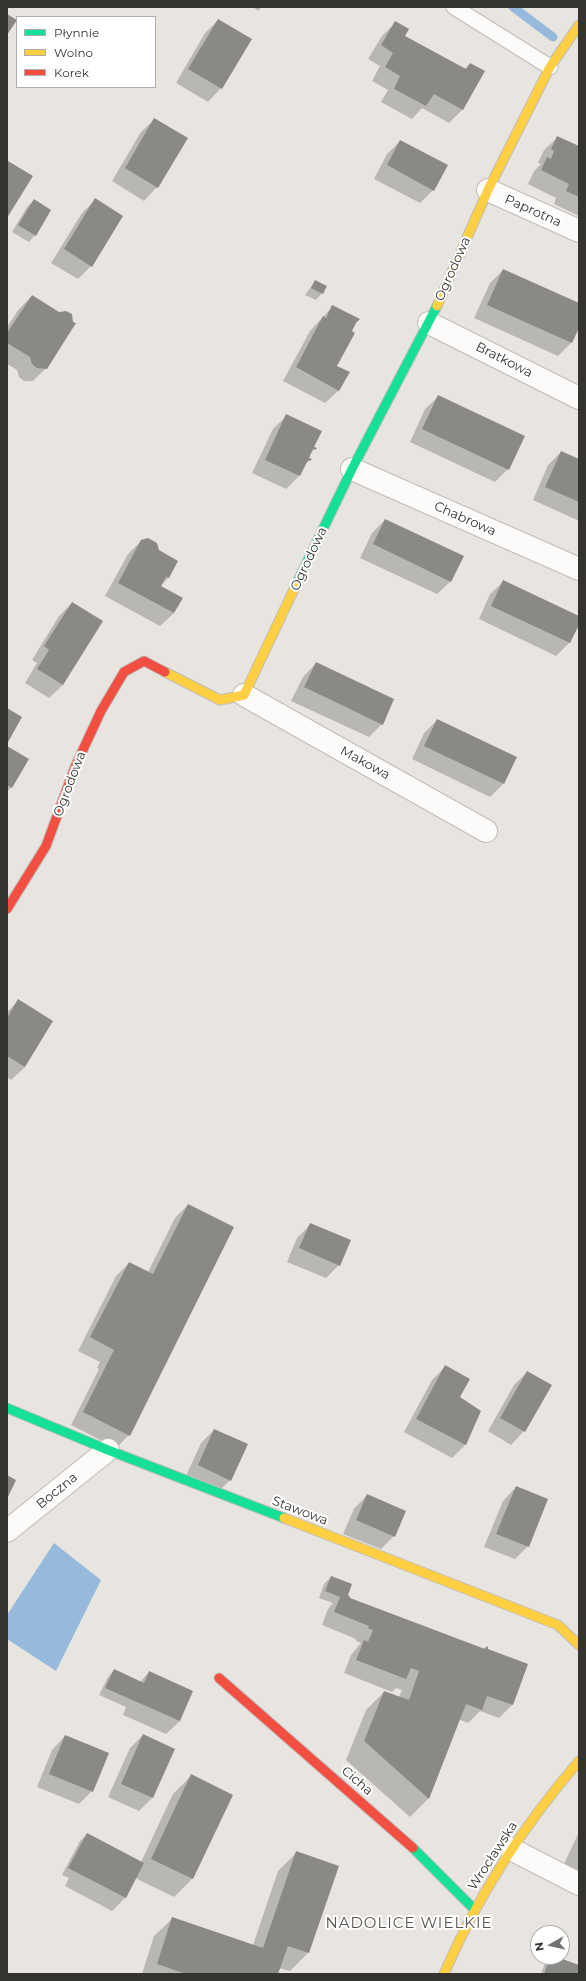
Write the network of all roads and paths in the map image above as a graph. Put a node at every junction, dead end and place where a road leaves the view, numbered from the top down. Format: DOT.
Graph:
graph roads {
  1 [pos="454,7"];
  2 [pos="579,25"];
  3 [pos="550,67"];
  4 [pos="488,190"];
  5 [pos="579,231"];
  6 [pos="429,323"];
  7 [pos="579,398"];
  8 [pos="352,469"];
  9 [pos="579,569"];
  10 [pos="244,695"];
  11 [pos="486,831"];
  12 [pos="7,909"];
  13 [pos="7,1408"];
  14 [pos="108,1450"];
  15 [pos="7,1531"];
  16 [pos="579,1645"];
  17 [pos="219,1678"];
  18 [pos="579,1761"];
  19 [pos="512,1848"];
  20 [pos="579,1884"];
  21 [pos="474,1909"];
  22 [pos="444,1974"];
  1 -- 3 [label="lane"];
  2 -- 3 [label="street, Ogrodowa"];
  3 -- 4 [label="street, Ogrodowa"];
  4 -- 5 [label="street, Paprotna"];
  4 -- 6 [label="street, Ogrodowa"];
  6 -- 7 [label="street, Bratkowa"];
  6 -- 8 [label="street, Ogrodowa"];
  8 -- 9 [label="street, Chabrowa"];
  8 -- 10 [label="street, Ogrodowa"];
  10 -- 11 [label="street, Makowa"];
  10 -- 12 [label="street, Ogrodowa"];
  13 -- 14 [label="street, Stawowa"];
  14 -- 15 [label="street, Boczna"];
  14 -- 16 [label="street, Stawowa"];
  17 -- 21 [label="street, Cicha"];
  18 -- 19 [label="street, Wrocławska"];
  19 -- 20 [label="street"];
  19 -- 21 [label="street, Wrocławska"];
  21 -- 22 [label="street, Wrocławska"];
}
